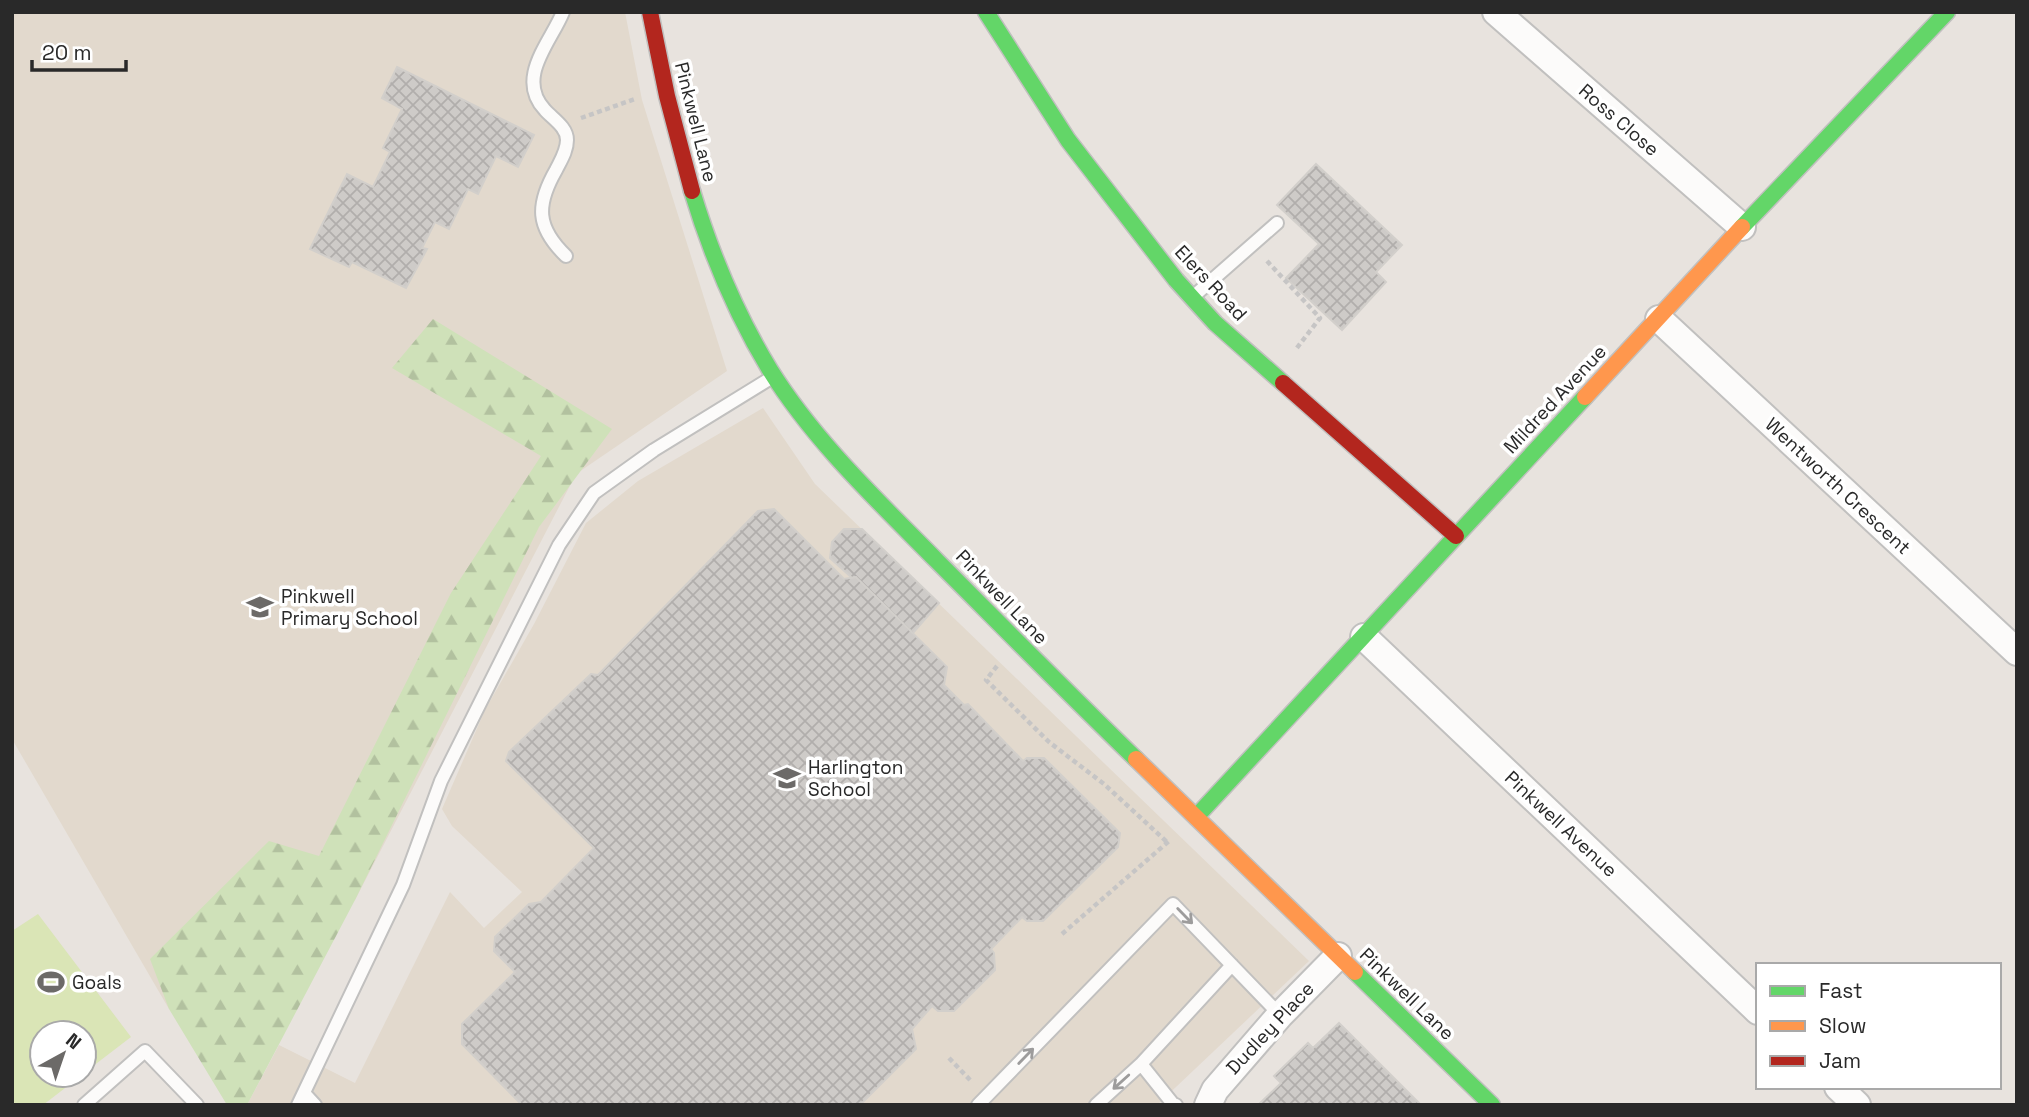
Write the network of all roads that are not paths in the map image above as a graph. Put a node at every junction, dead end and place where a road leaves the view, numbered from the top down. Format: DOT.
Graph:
graph roads {
  1 [pos="563,12"];
  2 [pos="650,12"];
  3 [pos="986,12"];
  4 [pos="1496,12"];
  5 [pos="1947,12"];
  6 [pos="1277,223"];
  7 [pos="1742,227"];
  8 [pos="566,256"];
  9 [pos="1192,298"];
  10 [pos="1659,319"];
  11 [pos="774,376"];
  12 [pos="1456,536"];
  13 [pos="1364,638"];
  14 [pos="2017,652"];
  15 [pos="1196,817"];
  16 [pos="1338,956"];
  17 [pos="1232,965"];
  18 [pos="1756,1009"];
  19 [pos="1280,1015"];
  20 [pos="1141,1064"];
  21 [pos="1840,1089"];
  22 [pos="301,1099"];
  23 [pos="982,1101"];
  24 [pos="84,1105"];
  25 [pos="197,1105"];
  26 [pos="315,1105"];
  27 [pos="1096,1105"];
  28 [pos="1176,1105"];
  29 [pos="1208,1105"];
  30 [pos="1492,1105"];
  31 [pos="1857,1105"];
  1 -- 8 [label="lane"];
  2 -- 11 [label="street, Pinkwell Lane"];
  3 -- 9 [label="street, Elers Road"];
  4 -- 7 [label="street, Ross Close"];
  5 -- 7 [label="street, Mildred Avenue"];
  6 -- 9 [label="lane"];
  7 -- 10 [label="street, Mildred Avenue"];
  9 -- 12 [label="street, Elers Road"];
  10 -- 12 [label="street, Mildred Avenue"];
  10 -- 14 [label="street, Wentworth Crescent"];
  11 -- 15 [label="street, Pinkwell Lane"];
  11 -- 22 [label="lane"];
  12 -- 13 [label="street, Mildred Avenue"];
  13 -- 15 [label="street, Mildred Avenue"];
  13 -- 18 [label="street, Pinkwell Avenue"];
  15 -- 16 [label="street, Pinkwell Lane"];
  16 -- 19 [label="street, Dudley Place"];
  16 -- 30 [label="street, Pinkwell Lane"];
  17 -- 19 [label="lane"];
  17 -- 20 [label="lane"];
  23 -- 17 [label="lane, one-way"];
  19 -- 29 [label="street, Dudley Place"];
  20 -- 27 [label="lane, one-way"];
  20 -- 28 [label="lane"];
  21 -- 31 [label="street"];
  22 -- 26 [label="lane"];
  24 -- 25 [label="lane"];
}
